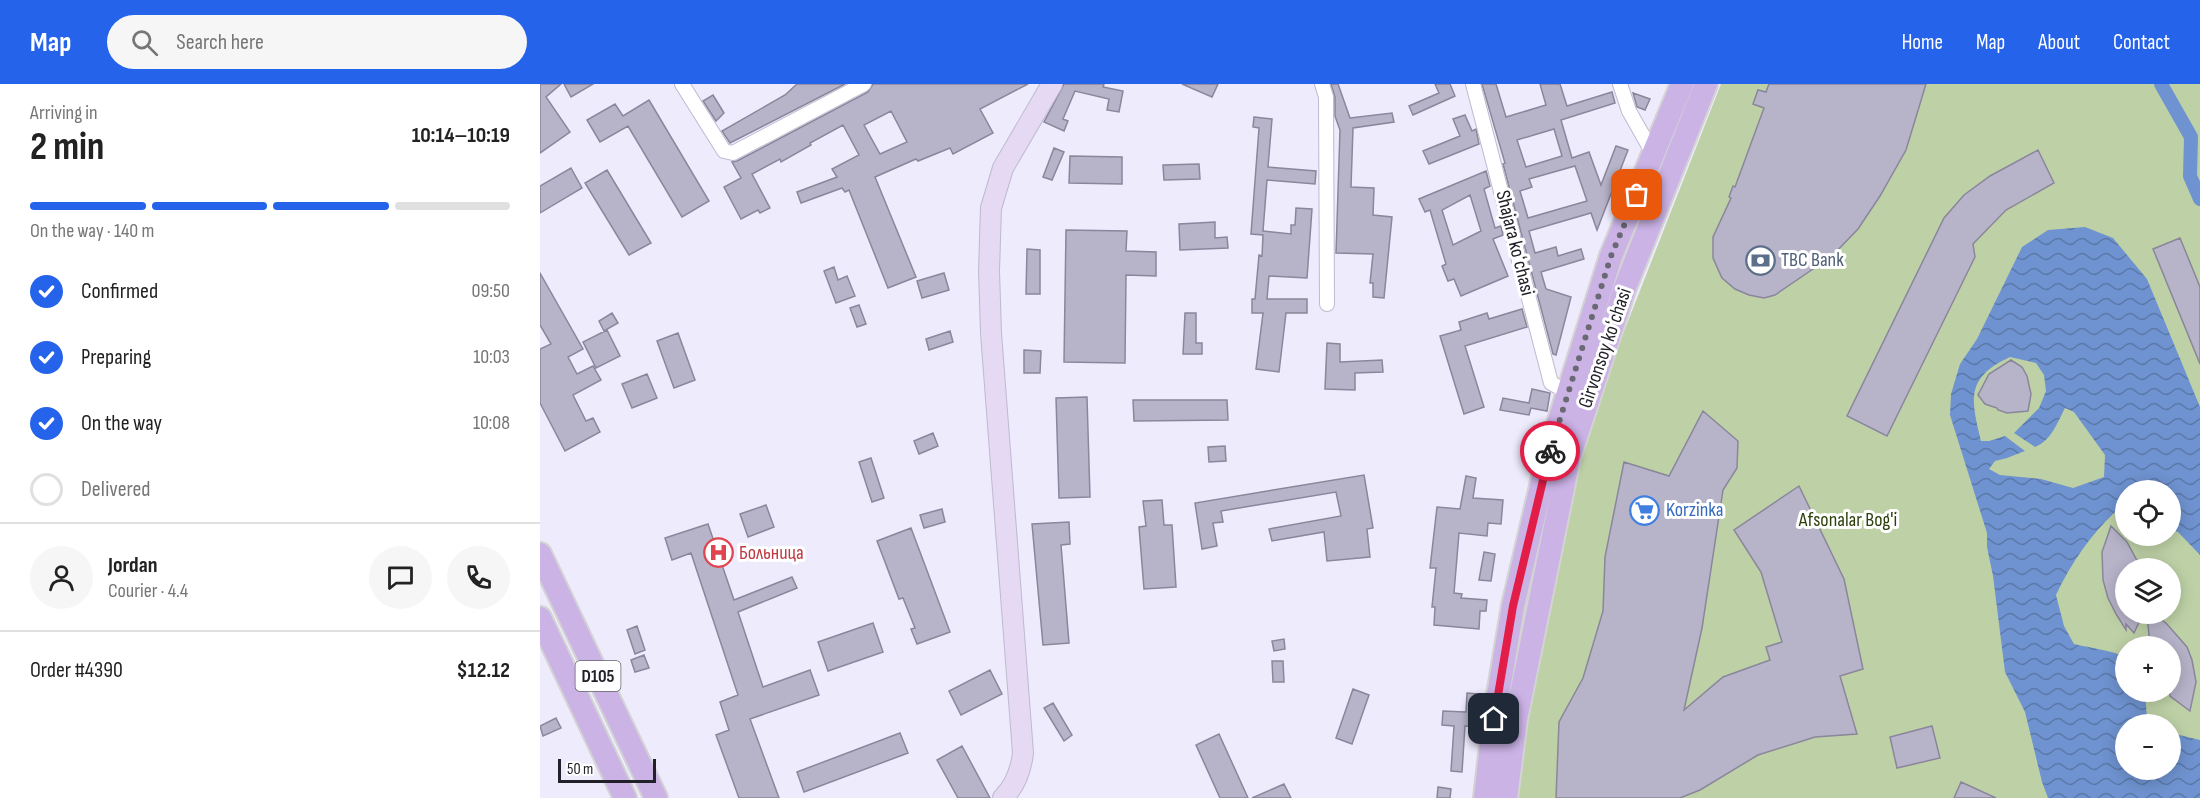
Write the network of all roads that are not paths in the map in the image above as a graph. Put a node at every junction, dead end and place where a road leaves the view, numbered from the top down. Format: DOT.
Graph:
graph roads {
  1 [pos="682,84"];
  2 [pos="864,84"];
  3 [pos="1052,84"];
  4 [pos="1322,84"];
  5 [pos="1473,84"];
  6 [pos="1620,84"];
  7 [pos="1682,84"];
  8 [pos="1706,84"];
  9 [pos="1654,155"];
  10 [pos="1327,304"];
  11 [pos="1569,393"];
  12 [pos="540,554"];
  13 [pos="540,618"];
  14 [pos="625,798"];
  15 [pos="656,798"];
  16 [pos="1003,798"];
  17 [pos="1485,798"];
  18 [pos="1506,798"];
  1 -- 2 [label="street"];
  3 -- 16 [label="street"];
  4 -- 10 [label="street"];
  5 -- 11 [label="street, Shajara koʻchasi"];
  6 -- 9 [label="street"];
  7 -- 9 [label="main road, Girvonsoy koʻchasi"];
  8 -- 18 [label="main road, Girvonsoy koʻchasi"];
  9 -- 11 [label="main road, Girvonsoy koʻchasi"];
  11 -- 17 [label="main road, Girvonsoy koʻchasi"];
  12 -- 15 [label="main road, D105"];
  13 -- 14 [label="main road, D105"];
}
